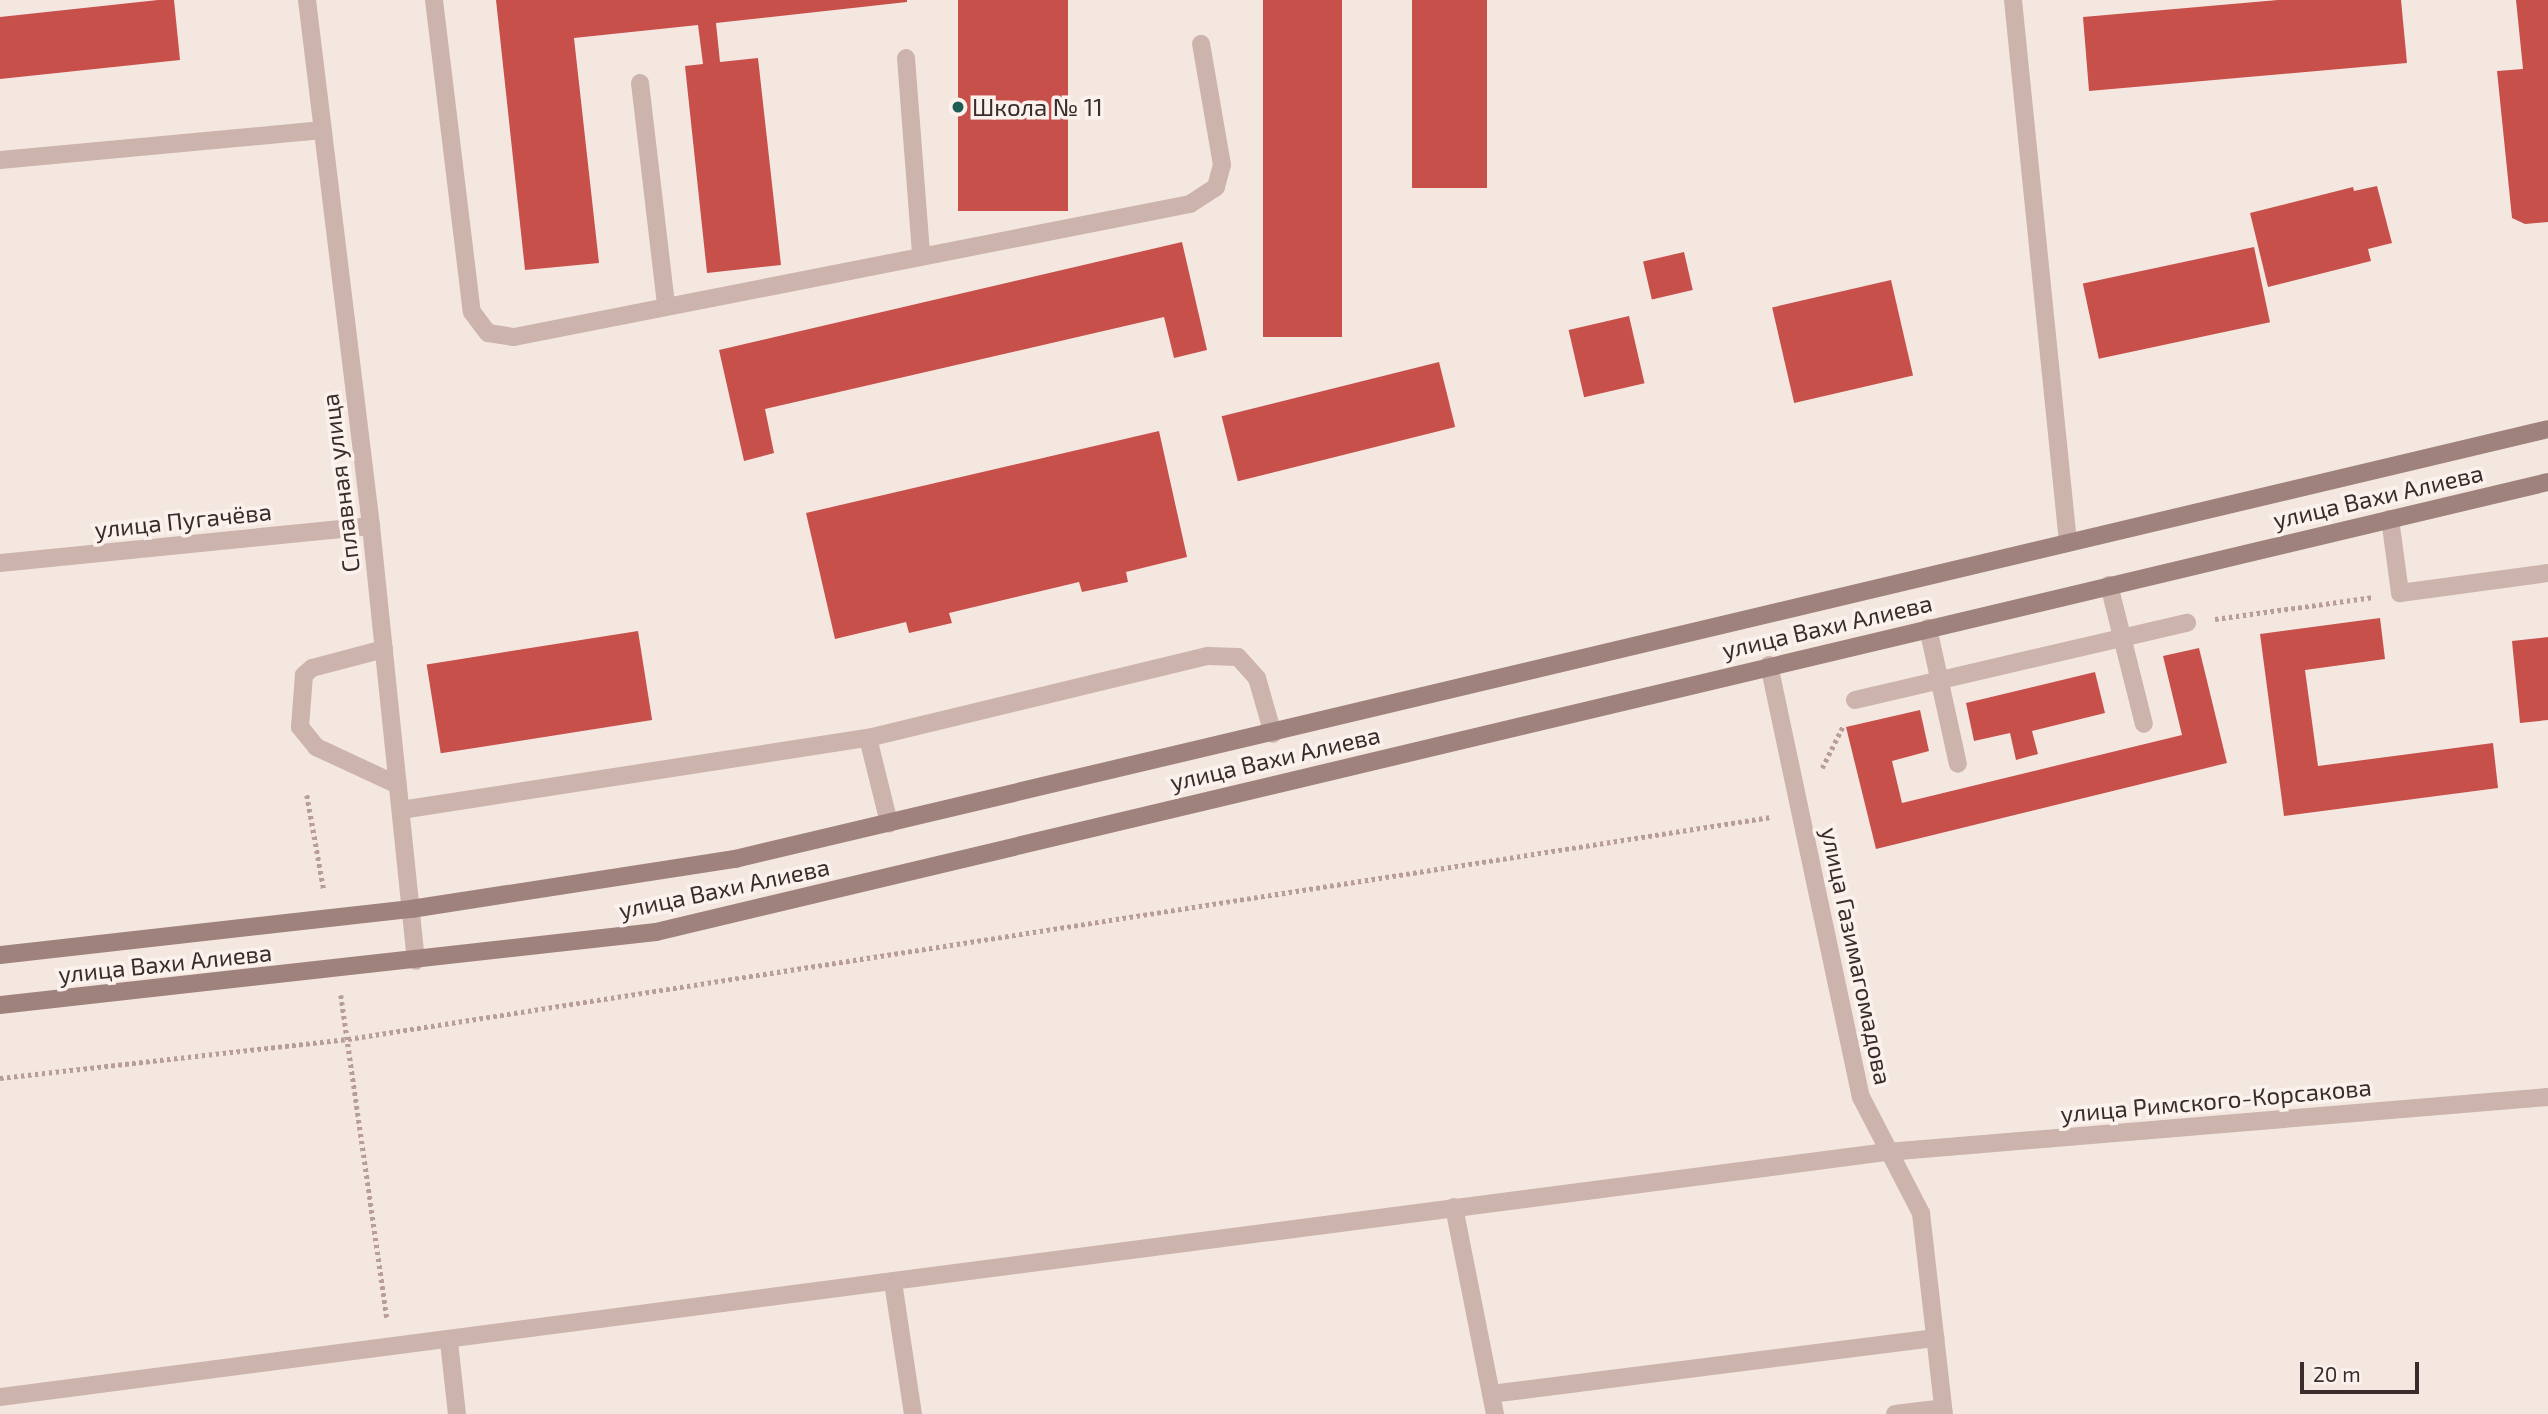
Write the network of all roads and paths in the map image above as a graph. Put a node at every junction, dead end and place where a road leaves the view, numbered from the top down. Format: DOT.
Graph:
graph roads {
  1 [pos="307,0"];
  2 [pos="434,0"];
  3 [pos="2013,0"];
  4 [pos="1201,44"];
  5 [pos="906,58"];
  6 [pos="640,83"];
  7 [pos="323,130"];
  8 [pos="0,160"];
  9 [pos="920,255"];
  10 [pos="666,306"];
  11 [pos="2547,426"];
  12 [pos="2548,482"];
  13 [pos="2390,519"];
  14 [pos="370,526"];
  15 [pos="2068,542"];
  16 [pos="0,563"];
  17 [pos="2548,573"];
  18 [pos="2109,585"];
  19 [pos="2400,593"];
  20 [pos="2187,623"];
  21 [pos="1928,628"];
  22 [pos="2122,638"];
  23 [pos="383,649"];
  24 [pos="1769,665"];
  25 [pos="1938,678"];
  26 [pos="1855,700"];
  27 [pos="2144,724"];
  28 [pos="1273,734"];
  29 [pos="868,738"];
  30 [pos="1958,764"];
  31 [pos="398,785"];
  32 [pos="307,795"];
  33 [pos="401,810"];
  34 [pos="1800,812"];
  35 [pos="889,823"];
  36 [pos="411,909"];
  37 [pos="329,918"];
  38 [pos="0,955"];
  39 [pos="416,961"];
  40 [pos="337,969"];
  41 [pos="0,1005"];
  42 [pos="348,1039"];
  43 [pos="0,1079"];
  44 [pos="2548,1097"];
  45 [pos="1887,1152"];
  46 [pos="1454,1207"];
  47 [pos="893,1282"];
  48 [pos="1935,1338"];
  49 [pos="449,1342"];
  50 [pos="391,1348"];
  51 [pos="1491,1394"];
  52 [pos="0,1397"];
  53 [pos="1943,1411"];
  54 [pos="457,1414"];
  55 [pos="913,1414"];
  56 [pos="1495,1414"];
  57 [pos="1895,1414"];
  1 -- 7 [label="street, Сплавная улица"];
  2 -- 10 [label="street"];
  3 -- 15 [label="street"];
  4 -- 9 [label="street"];
  5 -- 9 [label="street"];
  6 -- 10 [label="street"];
  7 -- 8 [label="street"];
  7 -- 14 [label="street, Сплавная улица"];
  9 -- 10 [label="street"];
  11 -- 15 [label="main road, улица Вахи Алиева"];
  12 -- 13 [label="main road, улица Вахи Алиева"];
  13 -- 18 [label="main road, улица Вахи Алиева"];
  13 -- 19 [label="street"];
  14 -- 16 [label="street, улица Пугачёва"];
  14 -- 23 [label="street, Сплавная улица"];
  15 -- 28 [label="main road, улица Вахи Алиева"];
  17 -- 19 [label="street"];
  18 -- 21 [label="main road, улица Вахи Алиева"];
  18 -- 22 [label="street"];
  19 -- 20 [label="path"];
  20 -- 22 [label="street"];
  21 -- 24 [label="main road, улица Вахи Алиева"];
  21 -- 25 [label="street"];
  22 -- 25 [label="street"];
  22 -- 27 [label="street"];
  23 -- 31 [label="street, Сплавная улица"];
  23 -- 31 [label="street"];
  24 -- 34 [label="street, улица Газимагомадова"];
  24 -- 39 [label="main road, улица Вахи Алиева"];
  25 -- 26 [label="street"];
  25 -- 30 [label="street"];
  26 -- 34 [label="path"];
  28 -- 29 [label="street"];
  28 -- 35 [label="main road, улица Вахи Алиева"];
  29 -- 33 [label="street"];
  29 -- 35 [label="street"];
  31 -- 33 [label="street, Сплавная улица"];
  32 -- 37 [label="path"];
  33 -- 36 [label="street, Сплавная улица"];
  34 -- 42 [label="path"];
  34 -- 45 [label="street, улица Газимагомадова"];
  35 -- 36 [label="main road, улица Вахи Алиева"];
  36 -- 37 [label="main road, улица Вахи Алиева"];
  36 -- 39 [label="street, Сплавная улица"];
  37 -- 38 [label="main road, улица Вахи Алиева"];
  39 -- 40 [label="main road, улица Вахи Алиева"];
  40 -- 41 [label="main road, улица Вахи Алиева"];
  40 -- 42 [label="path"];
  42 -- 43 [label="path"];
  42 -- 50 [label="path"];
  44 -- 45 [label="street, улица Римского-Корсакова"];
  45 -- 46 [label="street, улица Римского-Корсакова"];
  45 -- 48 [label="street, улица Газимагомадова"];
  46 -- 47 [label="street, улица Римского-Корсакова"];
  46 -- 51 [label="street"];
  47 -- 49 [label="street, улица Римского-Корсакова"];
  47 -- 55 [label="street"];
  48 -- 51 [label="street"];
  48 -- 53 [label="street, улица Газимагомадова"];
  49 -- 50 [label="street, улица Римского-Корсакова"];
  49 -- 54 [label="street"];
  50 -- 52 [label="street, улица Римского-Корсакова"];
  51 -- 56 [label="street"];
  53 -- 57 [label="street"];
}
